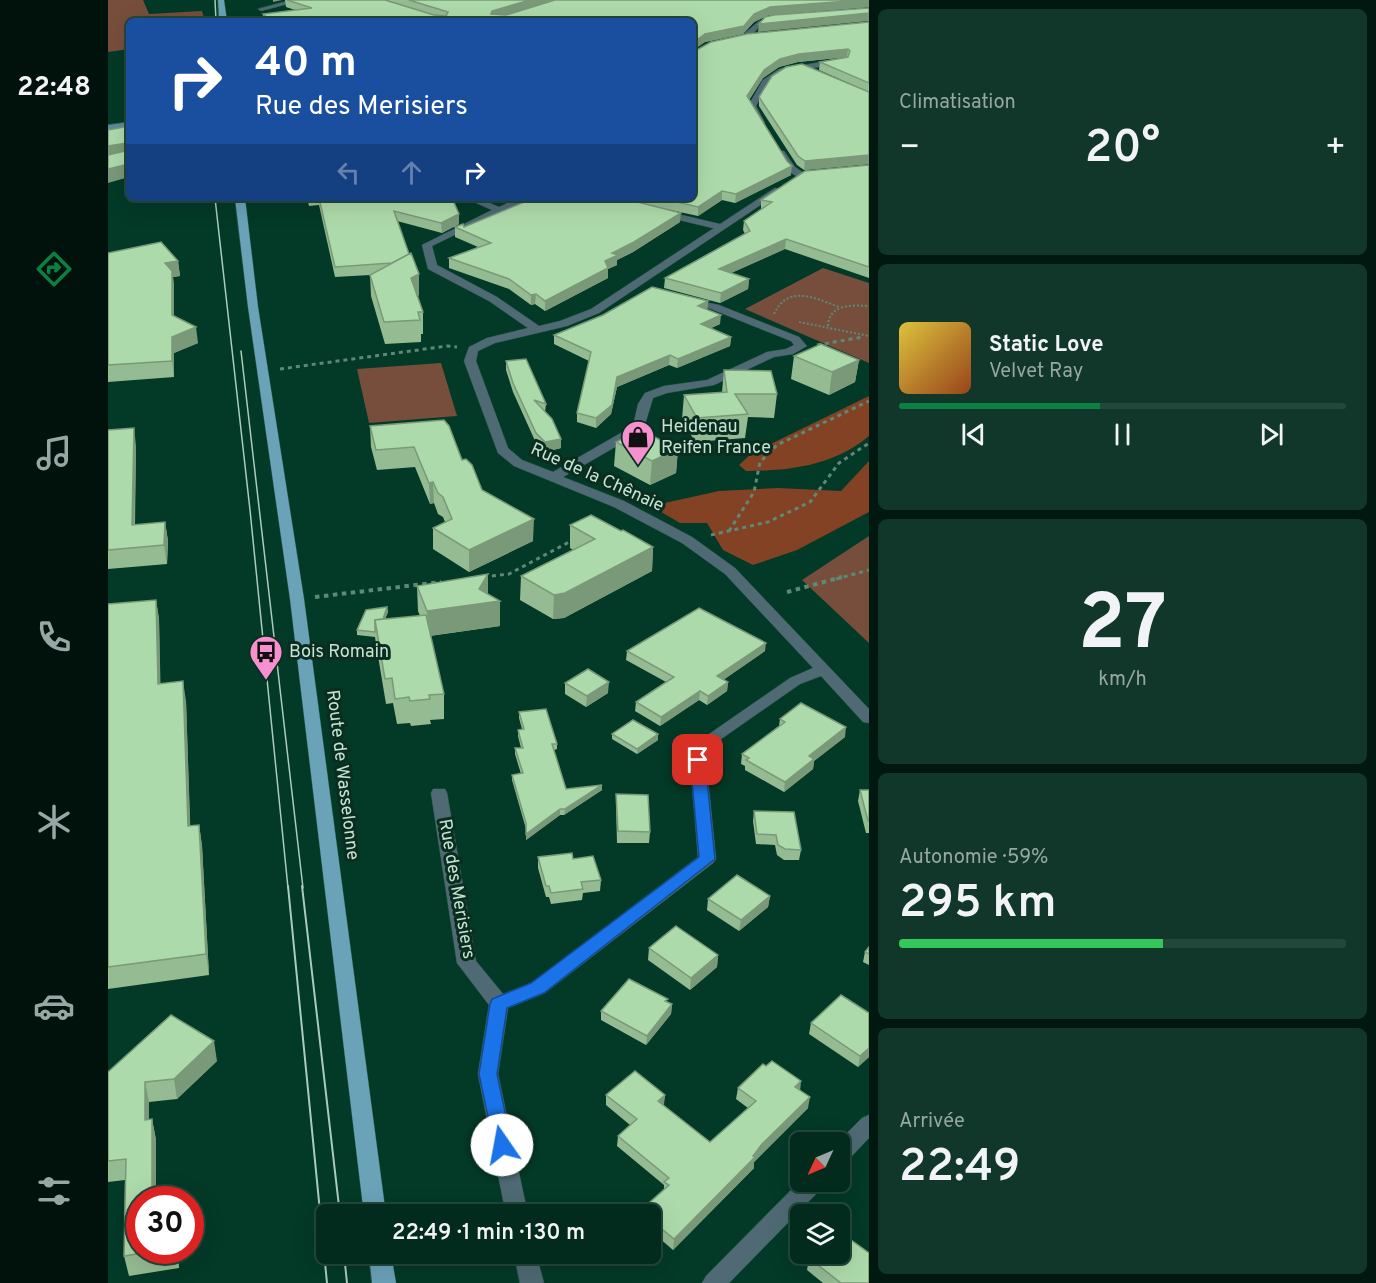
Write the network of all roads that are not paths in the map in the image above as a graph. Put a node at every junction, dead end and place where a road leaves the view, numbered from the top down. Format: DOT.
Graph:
graph roads {
  1 [pos="221,0"];
  2 [pos="300,0"];
  3 [pos="261,9"];
  4 [pos="783,16"];
  5 [pos="223,18"];
  6 [pos="760,36"];
  7 [pos="749,37"];
  8 [pos="736,40"];
  9 [pos="844,61"];
  10 [pos="798,66"];
  11 [pos="819,75"];
  12 [pos="126,125"];
  13 [pos="108,128"];
  14 [pos="768,134"];
  15 [pos="775,144"];
  16 [pos="240,201"];
  17 [pos="477,201"];
  18 [pos="518,201"];
  19 [pos="499,210"];
  20 [pos="657,212"];
  21 [pos="721,227"];
  22 [pos="634,286"];
  23 [pos="645,289"];
  24 [pos="680,298"];
  25 [pos="750,320"];
  26 [pos="536,329"];
  27 [pos="771,354"];
  28 [pos="554,477"];
  29 [pos="822,670"];
  30 [pos="869,718"];
  31 [pos="439,793"];
  32 [pos="499,1004"];
  33 [pos="869,1124"];
  34 [pos="850,1144"];
  35 [pos="803,1192"];
  36 [pos="374,1204"];
  37 [pos="515,1204"];
  38 [pos="381,1264"];
  39 [pos="527,1264"];
  40 [pos="384,1283"];
  41 [pos="532,1283"];
  42 [pos="714,1283"];
  1 -- 5 [label="main road"];
  2 -- 3 [label="street"];
  4 -- 7 [label="street"];
  6 -- 7 [label="street"];
  7 -- 8 [label="street"];
  9 -- 10 [label="street"];
  10 -- 11 [label="street"];
  10 -- 14 [label="street"];
  12 -- 13 [label="street"];
  15 -- 21 [label="street"];
  16 -- 36 [label="main road, Route de Wasselonne"];
  17 -- 19 [label="street"];
  18 -- 19 [label="street"];
  19 -- 26 [label="street"];
  20 -- 21 [label="lane"];
  21 -- 22 [label="street"];
  22 -- 23 [label="street"];
  22 -- 26 [label="street"];
  24 -- 25 [label="street"];
  25 -- 27 [label="street"];
  25 -- 27 [label="street"];
  26 -- 28 [label="street, Rue de la Chênaie"];
  27 -- 28 [label="street"];
  28 -- 29 [label="street, Rue de la Chênaie"];
  29 -- 30 [label="street, Rue de la Chênaie"];
  29 -- 32 [label="street"];
  31 -- 32 [label="street, Rue des Merisiers"];
  32 -- 37 [label="street"];
  33 -- 34 [label="street"];
  35 -- 42 [label="street"];
  38 -- 40 [label="main road"];
  39 -- 41 [label="street"];
}
